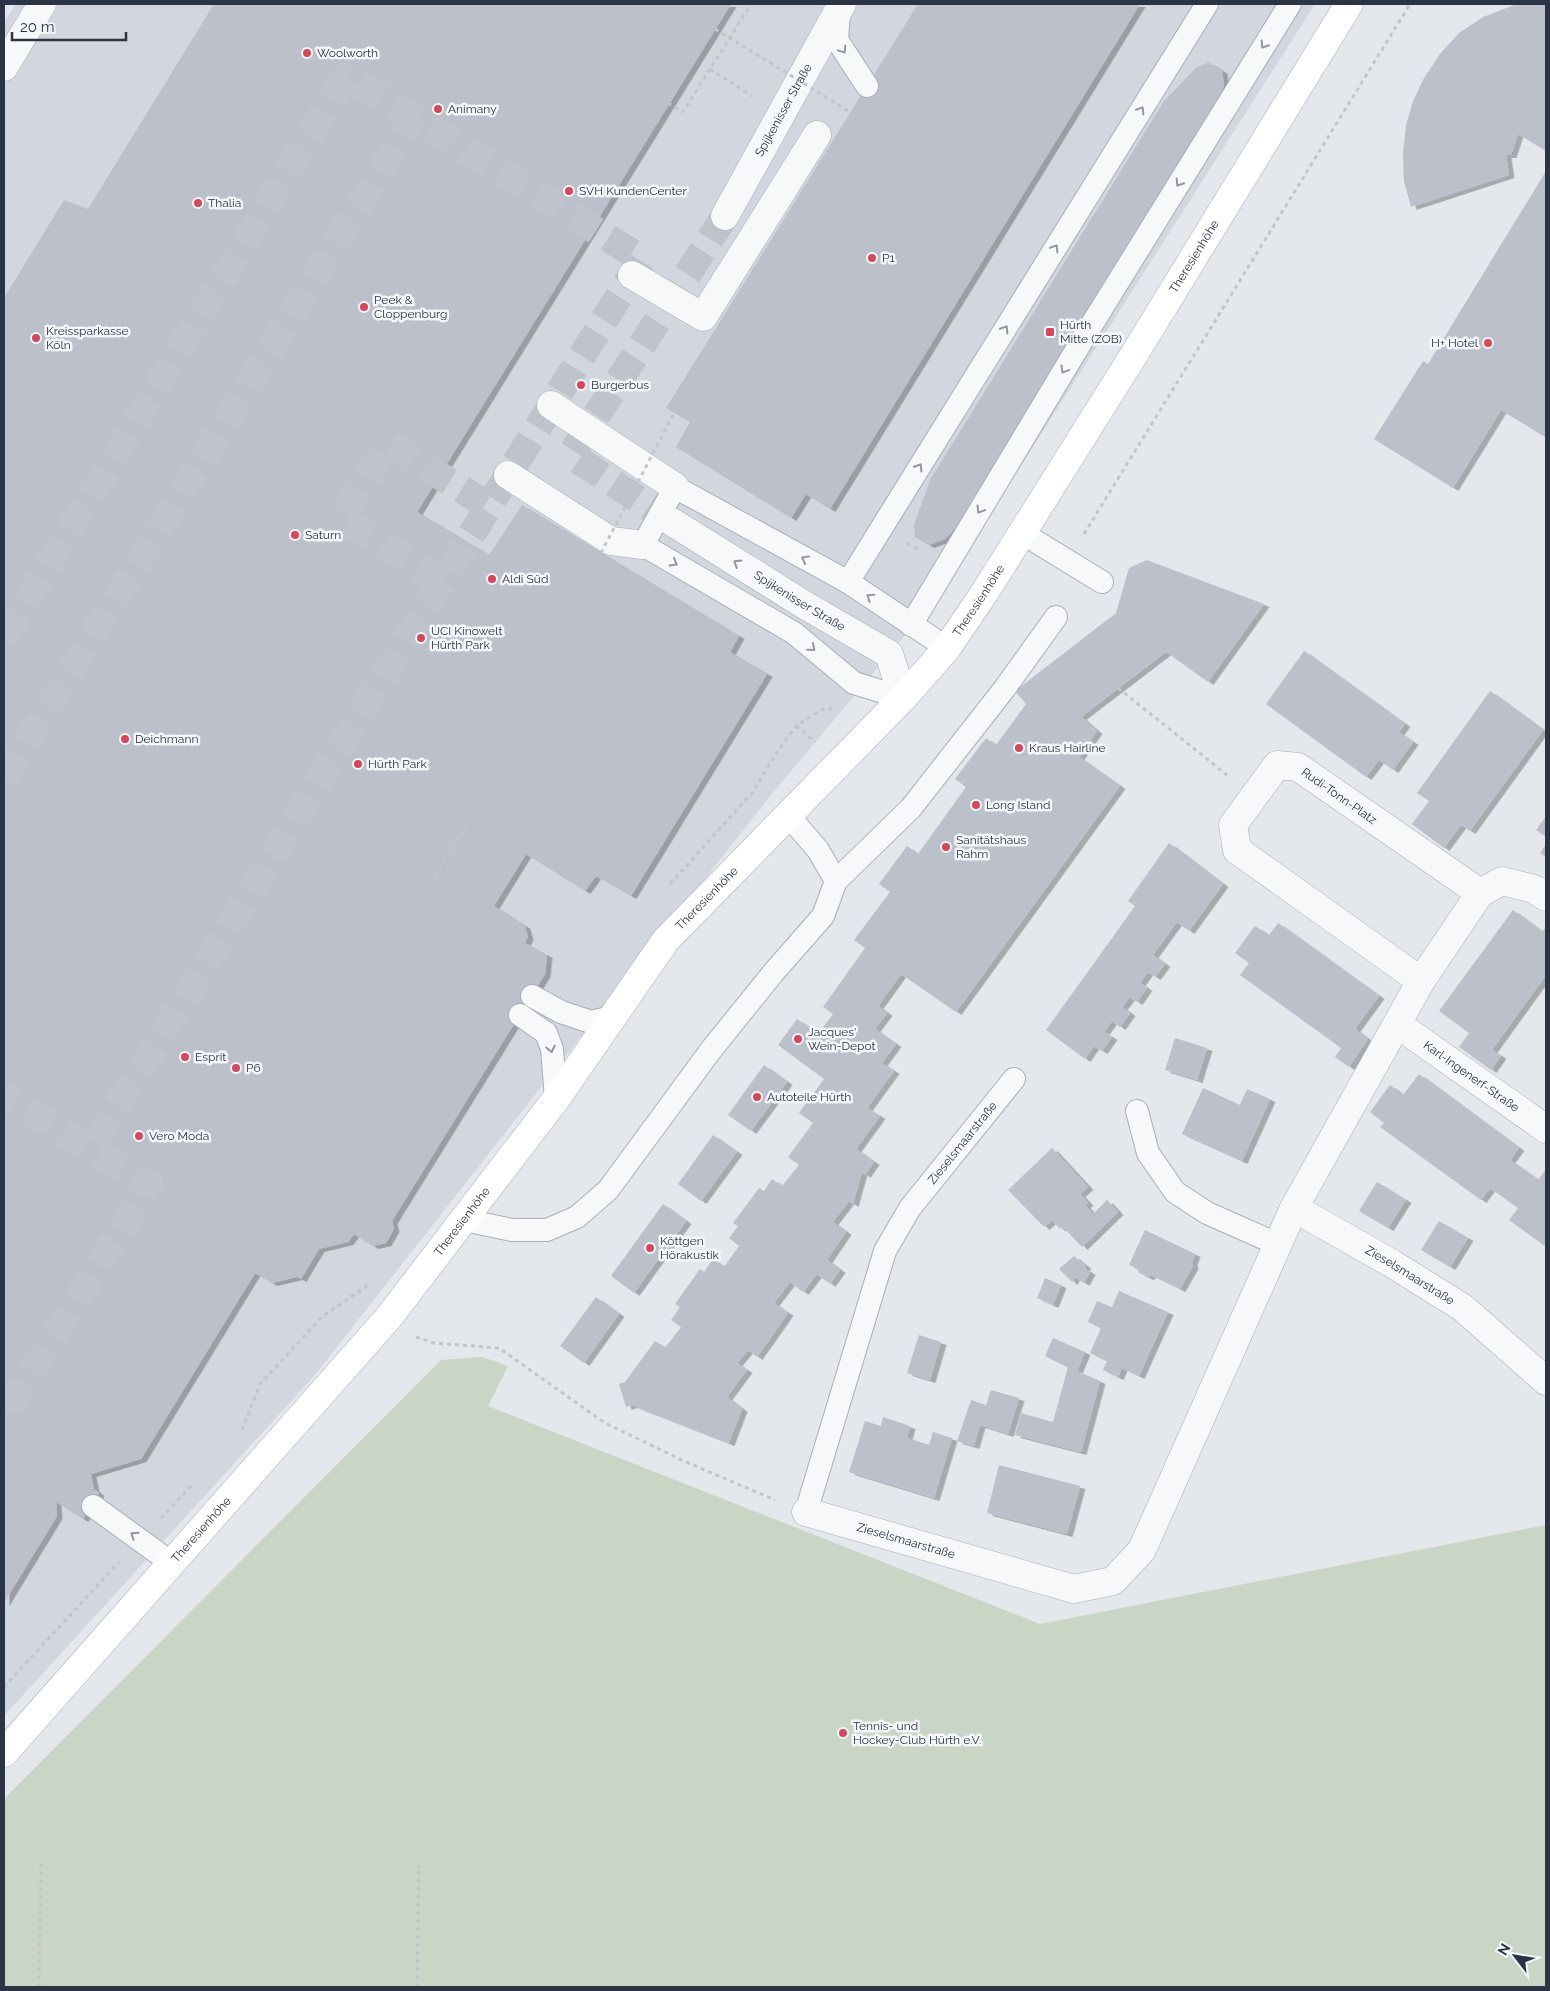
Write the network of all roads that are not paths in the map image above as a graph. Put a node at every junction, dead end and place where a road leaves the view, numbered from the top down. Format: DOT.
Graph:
graph roads {
  1 [pos="42,4"];
  2 [pos="1207,4"];
  3 [pos="1290,4"];
  4 [pos="1350,4"];
  5 [pos="840,7"];
  6 [pos="4,67"];
  7 [pos="867,86"];
  8 [pos="817,135"];
  9 [pos="725,216"];
  10 [pos="632,275"];
  11 [pos="551,405"];
  12 [pos="508,476"];
  13 [pos="675,488"];
  14 [pos="672,522"];
  15 [pos="1022,534"];
  16 [pos="643,545"];
  17 [pos="848,582"];
  18 [pos="1102,582"];
  19 [pos="1056,617"];
  20 [pos="911,625"];
  21 [pos="947,648"];
  22 [pos="903,698"];
  23 [pos="788,815"];
  24 [pos="836,881"];
  25 [pos="1480,893"];
  26 [pos="1546,897"];
  27 [pos="1421,981"];
  28 [pos="532,996"];
  29 [pos="520,1015"];
  30 [pos="612,1017"];
  31 [pos="1397,1024"];
  32 [pos="1014,1079"];
  33 [pos="556,1099"];
  34 [pos="1136,1111"];
  35 [pos="1546,1129"];
  36 [pos="1294,1208"];
  37 [pos="464,1220"];
  38 [pos="1277,1244"];
  39 [pos="1546,1381"];
  40 [pos="93,1506"];
  41 [pos="806,1512"];
  42 [pos="173,1564"];
  43 [pos="4,1753"];
  1 -- 6 [label="street"];
  17 -- 2 [label="lane, one-way"];
  3 -- 20 [label="lane, one-way"];
  4 -- 15 [label="street, Theresienhöhe"];
  5 -- 7 [label="lane, one-way"];
  5 -- 9 [label="street, Spijkenisser Straße"];
  8 -- 10 [label="street"];
  11 -- 13 [label="street"];
  12 -- 16 [label="street"];
  13 -- 16 [label="lane"];
  17 -- 13 [label="lane, one-way"];
  22 -- 14 [label="street, Spijkenisser Straße, one-way"];
  15 -- 18 [label="lane"];
  15 -- 21 [label="street, Theresienhöhe"];
  16 -- 22 [label="lane, one-way"];
  20 -- 17 [label="lane, one-way"];
  19 -- 24 [label="lane"];
  20 -- 21 [label="lane"];
  21 -- 22 [label="street, Theresienhöhe"];
  22 -- 23 [label="street, Theresienhöhe"];
  23 -- 24 [label="lane"];
  23 -- 30 [label="street, Theresienhöhe"];
  24 -- 37 [label="lane"];
  25 -- 26 [label="street"];
  25 -- 27 [label="street"];
  25 -- 27 [label="street, Rudi-Tonn-Platz"];
  27 -- 31 [label="street"];
  28 -- 30 [label="lane"];
  29 -- 33 [label="lane, one-way"];
  30 -- 33 [label="street, Theresienhöhe"];
  31 -- 35 [label="street, Karl-Ingenerf-Straße"];
  31 -- 36 [label="street"];
  32 -- 41 [label="lane, Zieselsmaarstraße"];
  33 -- 37 [label="street, Theresienhöhe"];
  34 -- 38 [label="lane"];
  36 -- 38 [label="street, Zieselsmaarstraße"];
  36 -- 39 [label="street, Zieselsmaarstraße"];
  37 -- 42 [label="street, Theresienhöhe"];
  38 -- 41 [label="street, Zieselsmaarstraße"];
  42 -- 40 [label="lane, one-way"];
  42 -- 43 [label="street, Theresienhöhe"];
}
